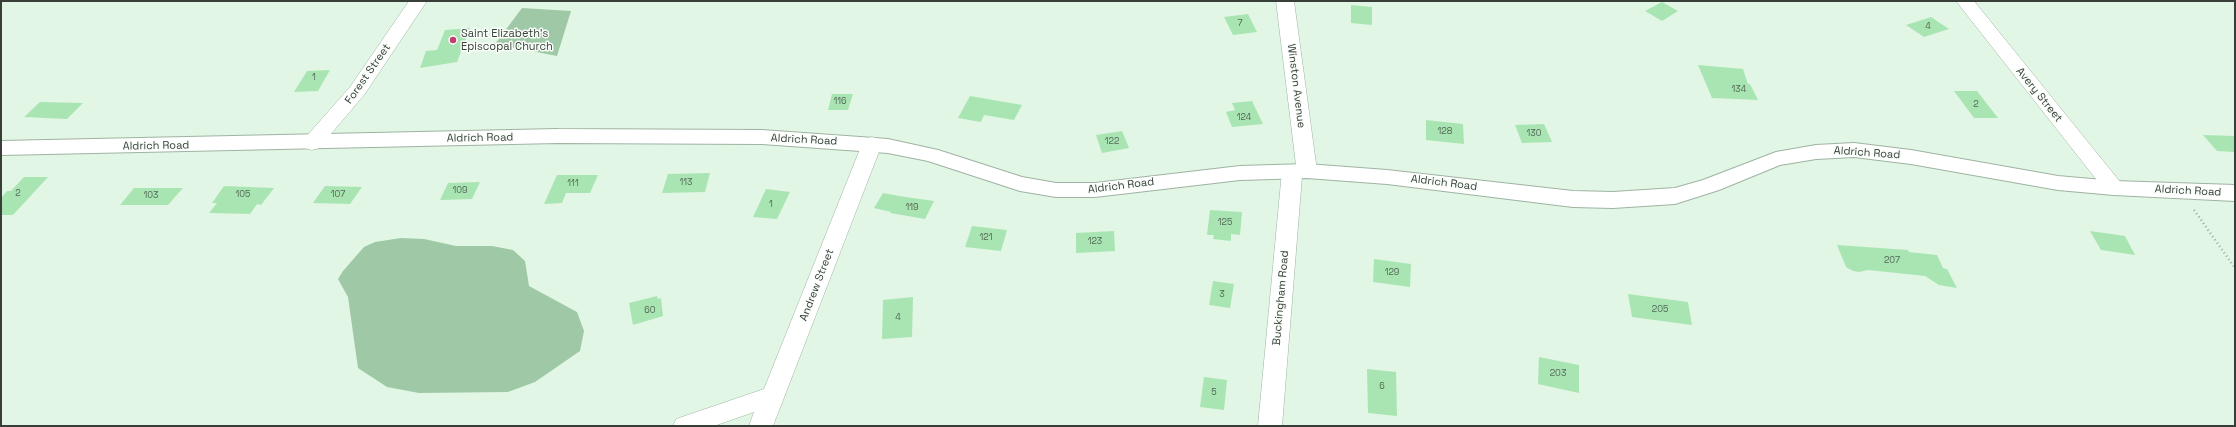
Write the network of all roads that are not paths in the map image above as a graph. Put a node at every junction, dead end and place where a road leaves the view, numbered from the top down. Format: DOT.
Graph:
graph roads {
  1 [pos="418,1"];
  2 [pos="1285,1"];
  3 [pos="1965,1"];
  4 [pos="312,143"];
  5 [pos="872,144"];
  6 [pos="1,148"];
  7 [pos="1300,171"];
  8 [pos="2114,188"];
  9 [pos="2235,193"];
  10 [pos="774,395"];
  11 [pos="685,426"];
  12 [pos="761,426"];
  13 [pos="1270,426"];
  1 -- 4 [label="street, Forest Street"];
  2 -- 7 [label="street, Winston Avenue"];
  3 -- 8 [label="street, Avery Street"];
  4 -- 5 [label="street, Aldrich Road"];
  4 -- 6 [label="street, Aldrich Road"];
  5 -- 7 [label="street, Aldrich Road"];
  5 -- 10 [label="street, Andrew Street"];
  7 -- 8 [label="street, Aldrich Road"];
  7 -- 13 [label="street, Buckingham Road"];
  8 -- 9 [label="street, Aldrich Road"];
  10 -- 11 [label="street"];
  10 -- 12 [label="street, Andrew Street"];
}
